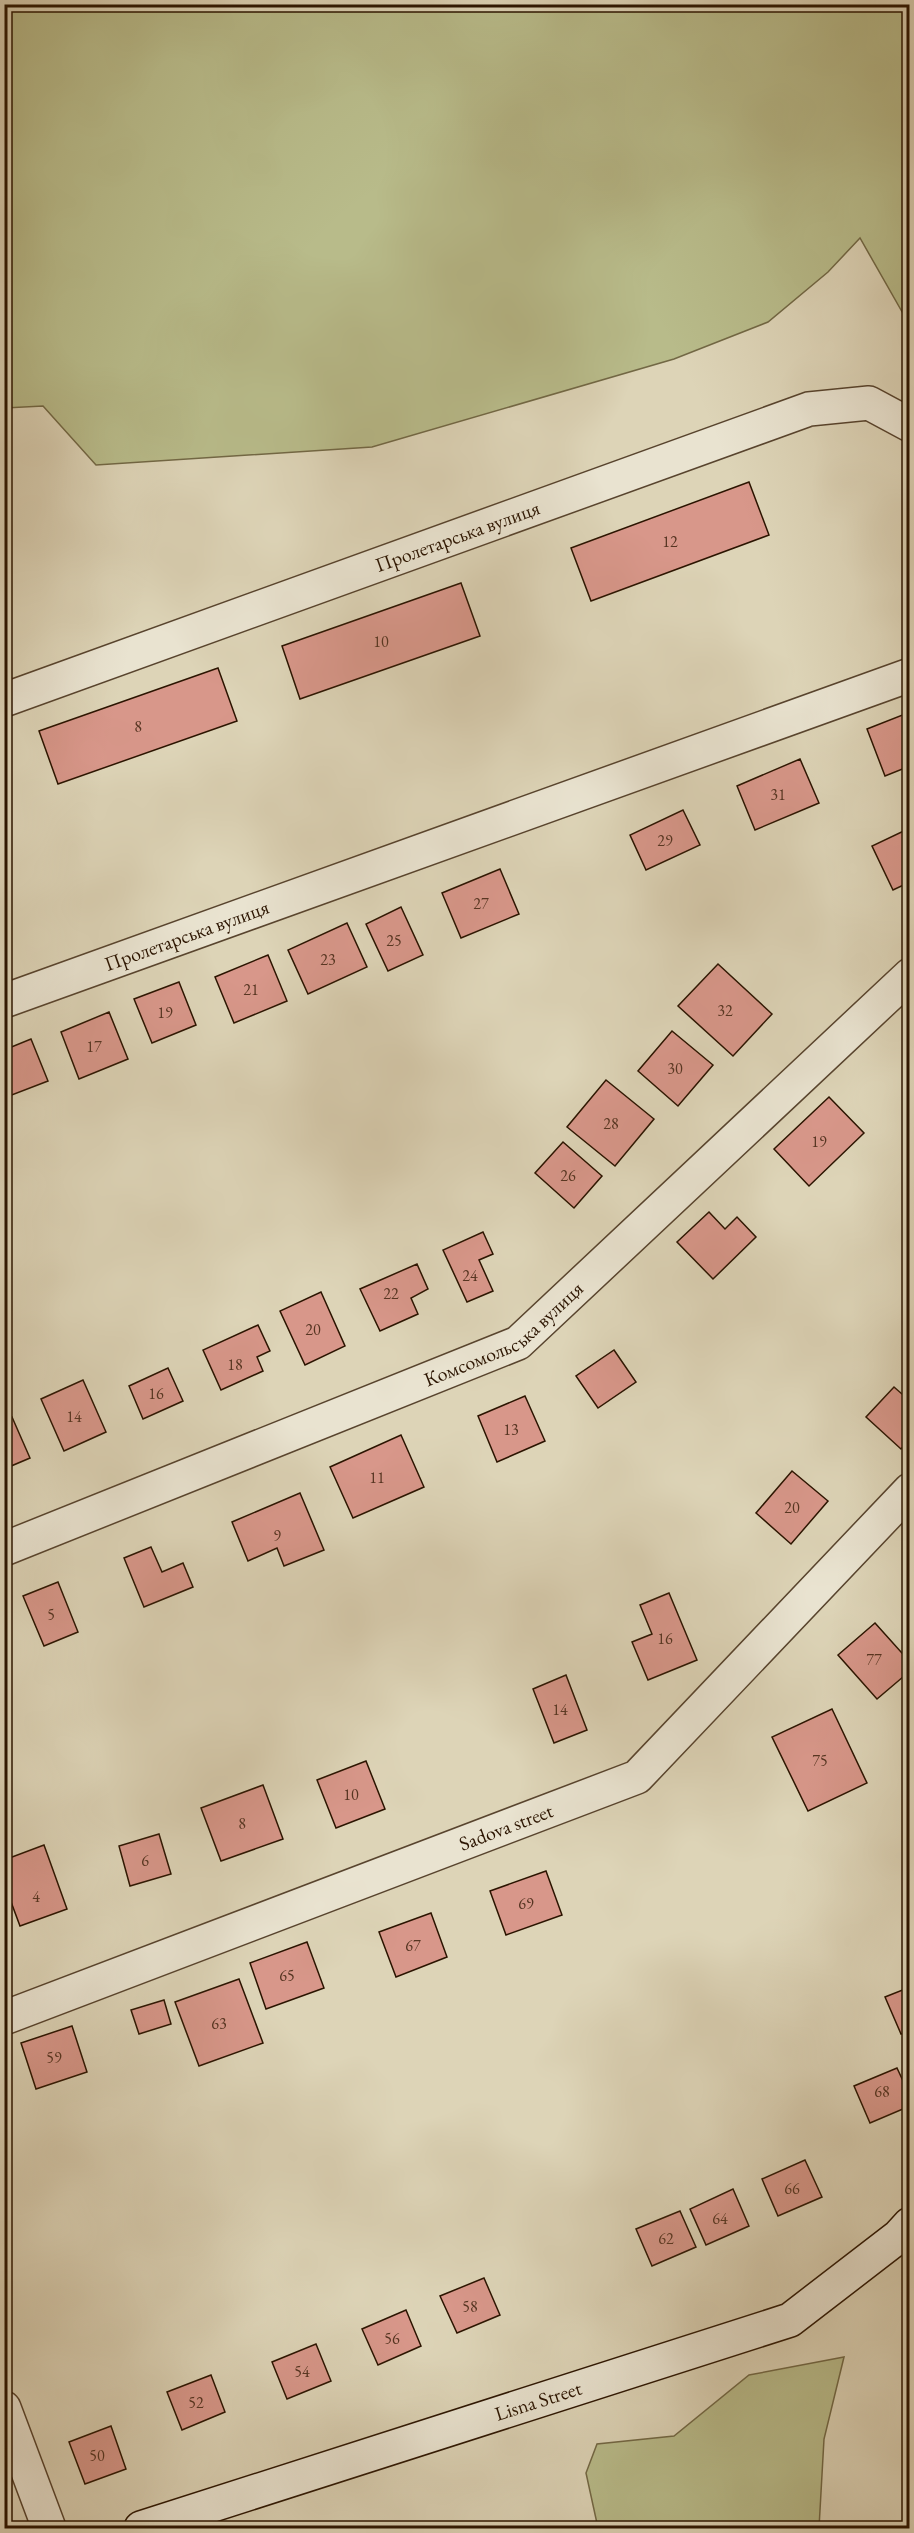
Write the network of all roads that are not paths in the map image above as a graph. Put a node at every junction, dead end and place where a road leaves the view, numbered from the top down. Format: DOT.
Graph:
graph roads {
  1 [pos="909,425"];
  2 [pos="909,675"];
  3 [pos="4,700"];
  4 [pos="909,975"];
  5 [pos="4,1001"];
  6 [pos="909,1490"];
  7 [pos="4,1549"];
  8 [pos="4,2018"];
  9 [pos="909,2224"];
  10 [pos="4,2408"];
  11 [pos="48,2529"];
  12 [pos="141,2529"];
  1 -- 3 [label="street, Пролетарська вулиця"];
  2 -- 5 [label="street, Пролетарська вулиця"];
  4 -- 7 [label="street, Комсомольська вулиця"];
  6 -- 8 [label="street, Sadova street"];
  9 -- 12 [label="street, Lisna Street"];
  10 -- 11 [label="street"];
}
